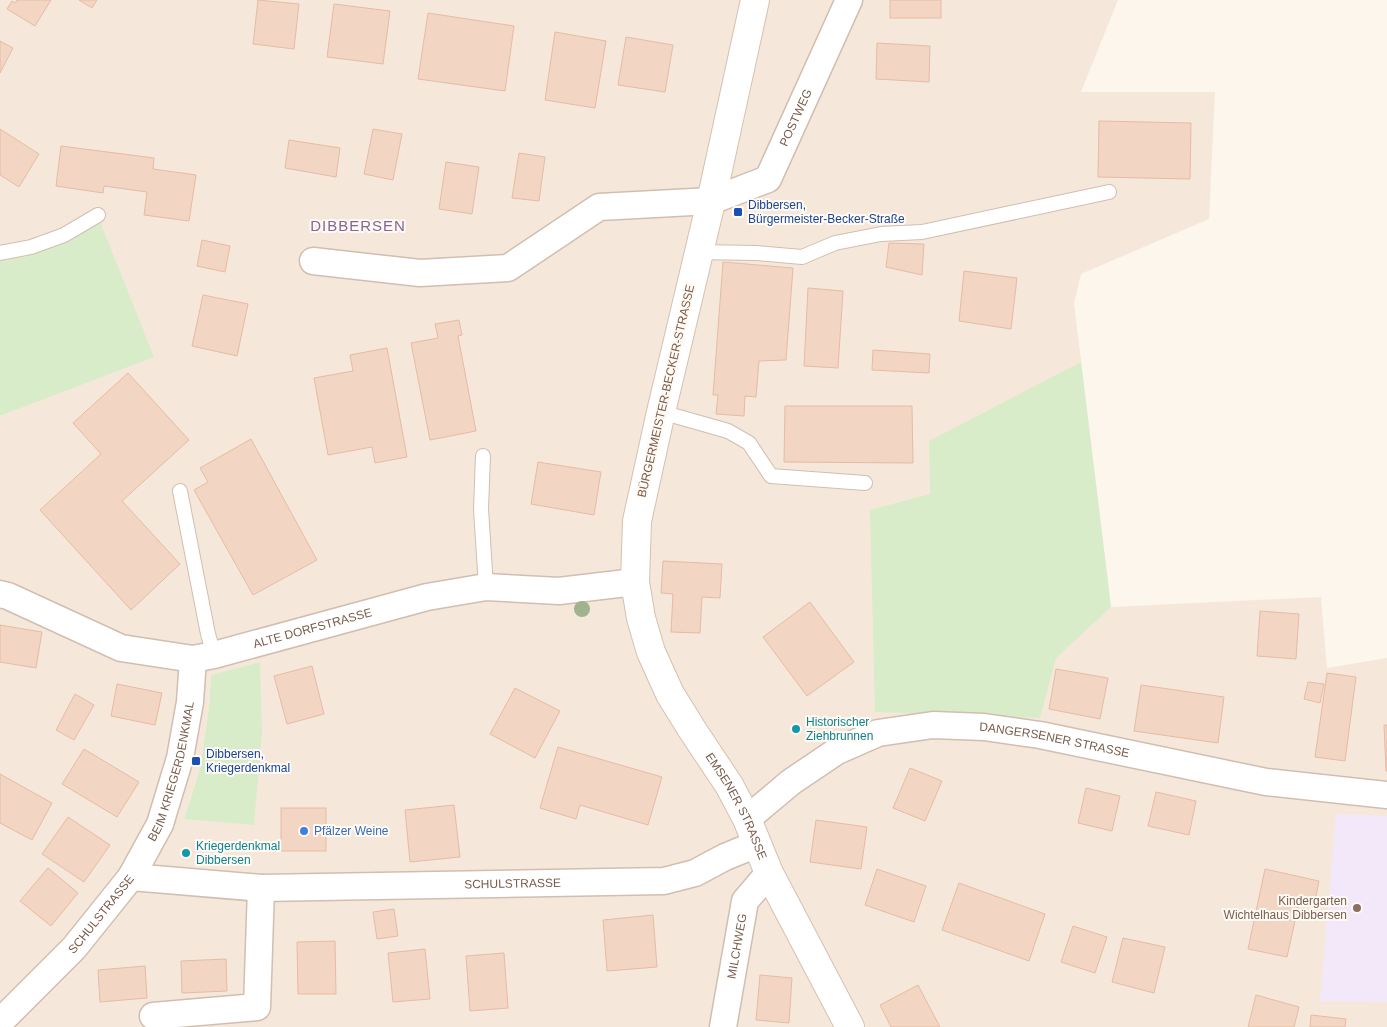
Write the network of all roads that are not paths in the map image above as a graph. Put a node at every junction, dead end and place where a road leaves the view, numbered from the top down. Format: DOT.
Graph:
graph roads {
  1 [pos="755,0"];
  2 [pos="849,0"];
  3 [pos="1109,192"];
  4 [pos="711,201"];
  5 [pos="98,215"];
  6 [pos="698,252"];
  7 [pos="0,253"];
  8 [pos="313,261"];
  9 [pos="661,412"];
  10 [pos="484,456"];
  11 [pos="865,483"];
  12 [pos="180,491"];
  13 [pos="635,582"];
  14 [pos="3,588"];
  15 [pos="486,588"];
  16 [pos="203,657"];
  17 [pos="1387,795"];
  18 [pos="747,819"];
  19 [pos="757,844"];
  20 [pos="768,873"];
  21 [pos="131,877"];
  22 [pos="260,888"];
  23 [pos="153,1016"];
  24 [pos="0,1022"];
  25 [pos="723,1027"];
  26 [pos="850,1027"];
  1 -- 4 [label="street, BÜRGERMEISTER-BECKER-STRASSE"];
  2 -- 4 [label="street, POSTWEG"];
  3 -- 6 [label="lane"];
  4 -- 6 [label="street, BÜRGERMEISTER-BECKER-STRASSE"];
  4 -- 8 [label="street"];
  5 -- 7 [label="lane"];
  6 -- 9 [label="street, BÜRGERMEISTER-BECKER-STRASSE"];
  9 -- 11 [label="lane"];
  9 -- 13 [label="street, BÜRGERMEISTER-BECKER-STRASSE"];
  10 -- 15 [label="lane"];
  12 -- 16 [label="lane"];
  13 -- 15 [label="street, ALTE DORFSTRASSE"];
  13 -- 18 [label="street, EMSENER STRASSE"];
  14 -- 16 [label="street, ALTE DORFSTRASSE"];
  15 -- 16 [label="street, ALTE DORFSTRASSE"];
  16 -- 21 [label="street, BEIM KRIEGERDENKMAL"];
  17 -- 18 [label="street, DANGERSENER STRASSE"];
  18 -- 19 [label="street, EMSENER STRASSE"];
  19 -- 20 [label="street, EMSENER STRASSE"];
  19 -- 22 [label="street, SCHULSTRASSE"];
  20 -- 25 [label="street, MILCHWEG"];
  20 -- 26 [label="street, EMSENER STRASSE"];
  21 -- 22 [label="street, SCHULSTRASSE"];
  21 -- 24 [label="street, SCHULSTRASSE"];
  22 -- 23 [label="street"];
}
